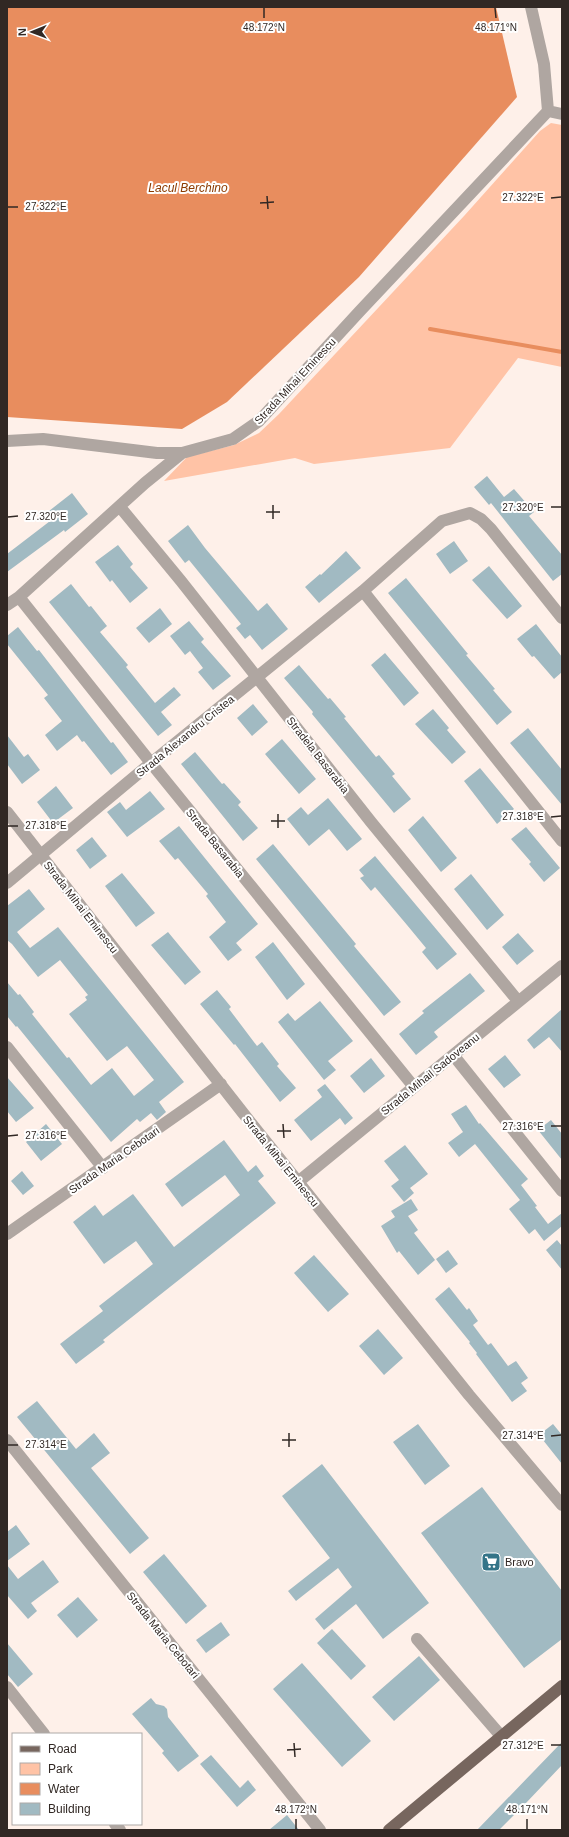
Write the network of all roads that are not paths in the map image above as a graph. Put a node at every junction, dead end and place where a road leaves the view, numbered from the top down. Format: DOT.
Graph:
graph roads {
  1 [pos="531,7"];
  2 [pos="548,111"];
  3 [pos="562,114"];
  4 [pos="7,441"];
  5 [pos="182,453"];
  6 [pos="120,507"];
  7 [pos="363,591"];
  8 [pos="19,597"];
  9 [pos="7,605"];
  10 [pos="562,618"];
  11 [pos="257,678"];
  12 [pos="151,763"];
  13 [pos="7,812"];
  14 [pos="562,841"];
  15 [pos="40,856"];
  16 [pos="7,883"];
  17 [pos="562,966"];
  18 [pos="518,1001"];
  19 [pos="7,1047"];
  20 [pos="454,1056"];
  21 [pos="221,1084"];
  22 [pos="414,1087"];
  23 [pos="103,1168"];
  24 [pos="298,1182"];
  25 [pos="562,1191"];
  26 [pos="7,1234"];
  27 [pos="7,1440"];
  28 [pos="562,1505"];
  29 [pos="417,1639"];
  30 [pos="562,1686"];
  31 [pos="7,1687"];
  32 [pos="43,1733"];
  33 [pos="501,1736"];
  34 [pos="320,1830"];
  35 [pos="389,1830"];
  1 -- 2 [label="street"];
  2 -- 3 [label="street"];
  2 -- 5 [label="street, Strada Mihai Eminescu"];
  4 -- 5 [label="street"];
  5 -- 6 [label="street, Strada Mihai Eminescu"];
  6 -- 8 [label="street, Strada Mihai Eminescu"];
  6 -- 11 [label="street, Stradela Basarabia"];
  7 -- 10 [label="street, Strada Alexandru Cristea"];
  7 -- 11 [label="street, Strada Alexandru Cristea"];
  7 -- 14 [label="street"];
  8 -- 9 [label="street, Strada Mihai Eminescu"];
  8 -- 12 [label="street, Strada Basarabia"];
  11 -- 12 [label="street, Strada Alexandru Cristea"];
  11 -- 18 [label="street, Stradela Basarabia"];
  12 -- 15 [label="street, Strada Alexandru Cristea"];
  12 -- 22 [label="street, Strada Basarabia"];
  13 -- 15 [label="street, Strada Mihai Eminescu"];
  15 -- 16 [label="street, Strada Alexandru Cristea"];
  15 -- 21 [label="street, Strada Mihai Eminescu"];
  17 -- 18 [label="street, Strada Mihail Sadoveanu"];
  18 -- 20 [label="street, Strada Mihail Sadoveanu"];
  19 -- 23 [label="street"];
  20 -- 22 [label="street, Strada Mihail Sadoveanu"];
  20 -- 25 [label="street"];
  21 -- 23 [label="street, Strada Maria Cebotari"];
  21 -- 24 [label="street, Strada Mihai Eminescu"];
  22 -- 24 [label="street, Strada Mihail Sadoveanu"];
  23 -- 26 [label="street, Strada Maria Cebotari"];
  24 -- 28 [label="street, Strada Mihai Eminescu"];
  27 -- 34 [label="street, Strada Maria Cebotari"];
  29 -- 33 [label="street"];
  30 -- 33 [label="main road"];
  31 -- 32 [label="street"];
  33 -- 35 [label="main road"];
}
